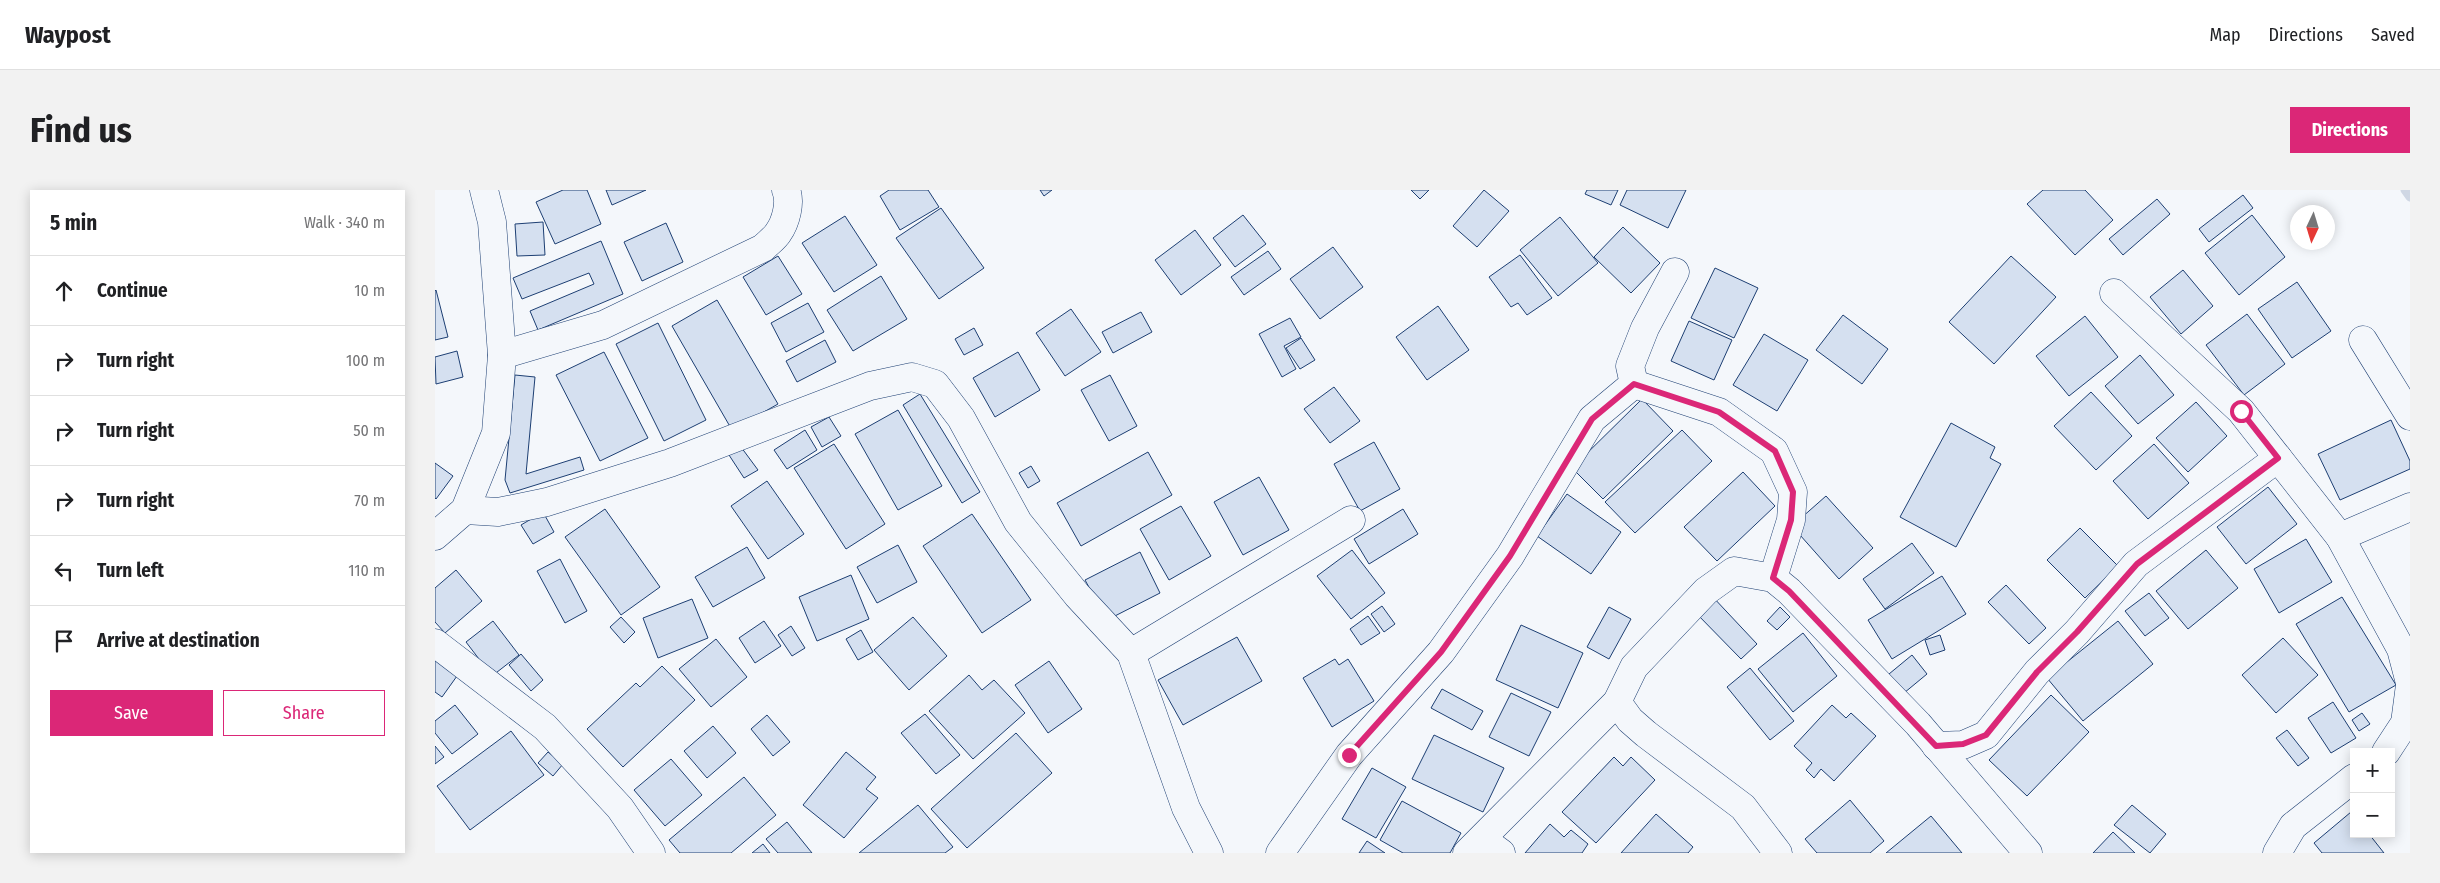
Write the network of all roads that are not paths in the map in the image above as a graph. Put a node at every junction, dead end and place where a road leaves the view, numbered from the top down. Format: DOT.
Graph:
graph roads {
  1 [pos="484,190"];
  2 [pos="786,190"];
  3 [pos="1675,272"];
  4 [pos="2114,293"];
  5 [pos="2363,340"];
  6 [pos="502,355"];
  7 [pos="1634,384"];
  8 [pos="2410,416"];
  9 [pos="2278,458"];
  10 [pos="2410,507"];
  11 [pos="465,510"];
  12 [pos="1351,520"];
  13 [pos="435,536"];
  14 [pos="2340,537"];
  15 [pos="1773,578"];
  16 [pos="435,643"];
  17 [pos="1131,653"];
  18 [pos="2410,684"];
  19 [pos="1617,702"];
  20 [pos="1936,746"];
  21 [pos="2389,748"];
  22 [pos="2350,781"];
  23 [pos="1483,848"];
  24 [pos="651,853"];
  25 [pos="1209,853"];
  26 [pos="1280,853"];
  27 [pos="1778,853"];
  28 [pos="2028,853"];
  29 [pos="2277,853"];
  1 -- 6 [label="street"];
  2 -- 6 [label="street"];
  3 -- 7 [label="street"];
  4 -- 9 [label="street"];
  5 -- 8 [label="street"];
  6 -- 11 [label="street"];
  7 -- 15 [label="street"];
  7 -- 26 [label="street"];
  9 -- 14 [label="street"];
  9 -- 20 [label="street"];
  10 -- 14 [label="street"];
  11 -- 13 [label="street"];
  11 -- 17 [label="street"];
  12 -- 17 [label="street"];
  14 -- 18 [label="street"];
  15 -- 19 [label="street"];
  15 -- 20 [label="street"];
  16 -- 24 [label="street"];
  17 -- 25 [label="street"];
  18 -- 21 [label="street"];
  19 -- 23 [label="street"];
  19 -- 27 [label="street"];
  20 -- 28 [label="street"];
  22 -- 29 [label="street"];
}
